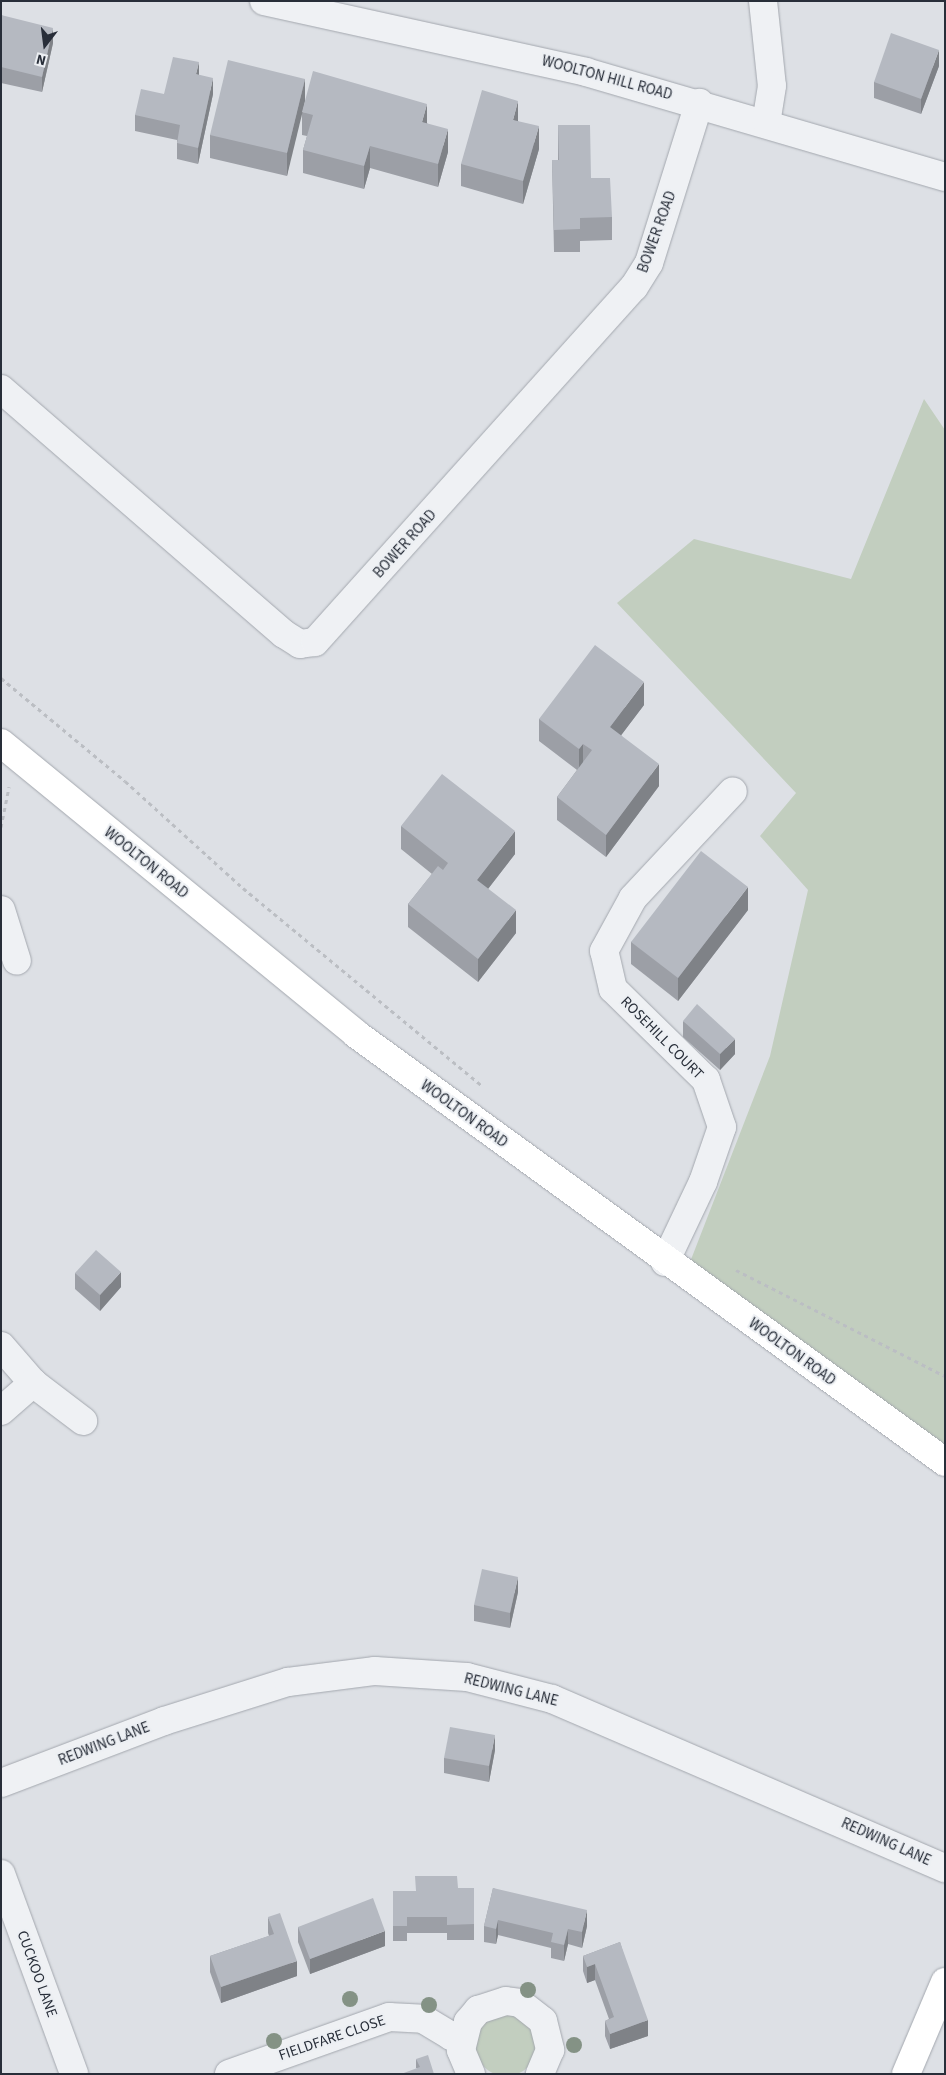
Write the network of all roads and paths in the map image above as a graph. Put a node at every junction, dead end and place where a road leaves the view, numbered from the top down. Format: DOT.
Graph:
graph roads {
  1 [pos="264,1"];
  2 [pos="763,1"];
  3 [pos="700,103"];
  4 [pos="766,122"];
  5 [pos="945,177"];
  6 [pos="1,389"];
  7 [pos="1,678"];
  8 [pos="9,749"];
  9 [pos="733,791"];
  10 [pos="1,828"];
  11 [pos="1,910"];
  12 [pos="17,961"];
  13 [pos="491,1093"];
  14 [pos="665,1262"];
  15 [pos="726,1265"];
  16 [pos="1,1346"];
  17 [pos="945,1376"];
  18 [pos="33,1383"];
  19 [pos="1,1411"];
  20 [pos="83,1421"];
  21 [pos="945,1462"];
  22 [pos="1,1783"];
  23 [pos="945,1868"];
  24 [pos="1,1874"];
  25 [pos="11,1933"];
  26 [pos="945,1982"];
  27 [pos="462,2035"];
  28 [pos="74,2074"];
  29 [pos="229,2074"];
  30 [pos="471,2074"];
  31 [pos="540,2074"];
  32 [pos="906,2074"];
  1 -- 3 [label="street, WOOLTON HILL ROAD"];
  2 -- 4 [label="street"];
  3 -- 4 [label="street, WOOLTON HILL ROAD"];
  3 -- 6 [label="street, BOWER ROAD"];
  4 -- 5 [label="street, WOOLTON HILL ROAD"];
  7 -- 13 [label="path"];
  8 -- 10 [label="path"];
  8 -- 14 [label="street, WOOLTON ROAD"];
  9 -- 14 [label="street, ROSEHILL COURT"];
  11 -- 12 [label="street"];
  14 -- 21 [label="street, WOOLTON ROAD"];
  15 -- 17 [label="path"];
  16 -- 18 [label="street"];
  18 -- 19 [label="street"];
  18 -- 20 [label="street"];
  22 -- 23 [label="street, REDWING LANE"];
  24 -- 25 [label="street, CUCKOO LANE"];
  25 -- 28 [label="street, CUCKOO LANE"];
  26 -- 32 [label="street"];
  27 -- 29 [label="street, FIELDFARE CLOSE"];
  27 -- 30 [label="street"];
  27 -- 31 [label="street"];
}
